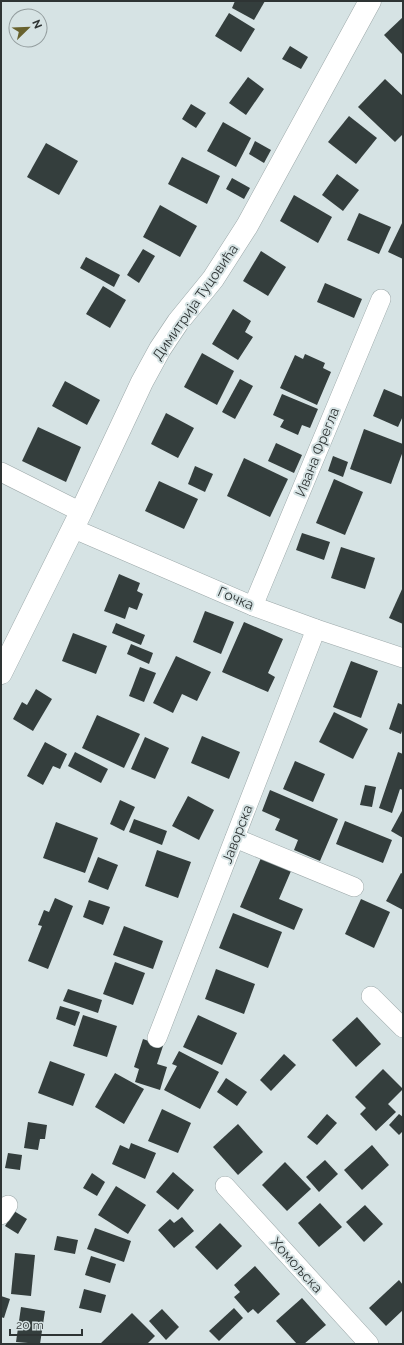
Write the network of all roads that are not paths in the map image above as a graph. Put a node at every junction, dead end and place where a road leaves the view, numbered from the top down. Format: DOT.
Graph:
graph roads {
  1 [pos="370,1"];
  2 [pos="381,299"];
  3 [pos="1,472"];
  4 [pos="76,520"];
  5 [pos="254,606"];
  6 [pos="316,629"];
  7 [pos="403,658"];
  8 [pos="1,673"];
  9 [pos="235,838"];
  10 [pos="354,887"];
  11 [pos="371,996"];
  12 [pos="403,1028"];
  13 [pos="158,1038"];
  14 [pos="225,1186"];
  15 [pos="369,1344"];
  1 -- 4 [label="street, Димитрија Туцовића"];
  2 -- 5 [label="street, Ивана Фрегла"];
  3 -- 4 [label="street, Гочка"];
  4 -- 5 [label="street, Гочка"];
  4 -- 8 [label="street, Димитрија Туцовића"];
  5 -- 6 [label="street, Гочка"];
  6 -- 7 [label="street, Гочка"];
  6 -- 9 [label="street, Јаворска"];
  9 -- 10 [label="street"];
  9 -- 13 [label="street, Јаворска"];
  11 -- 12 [label="street"];
  14 -- 15 [label="street, Хомољска"];
}
